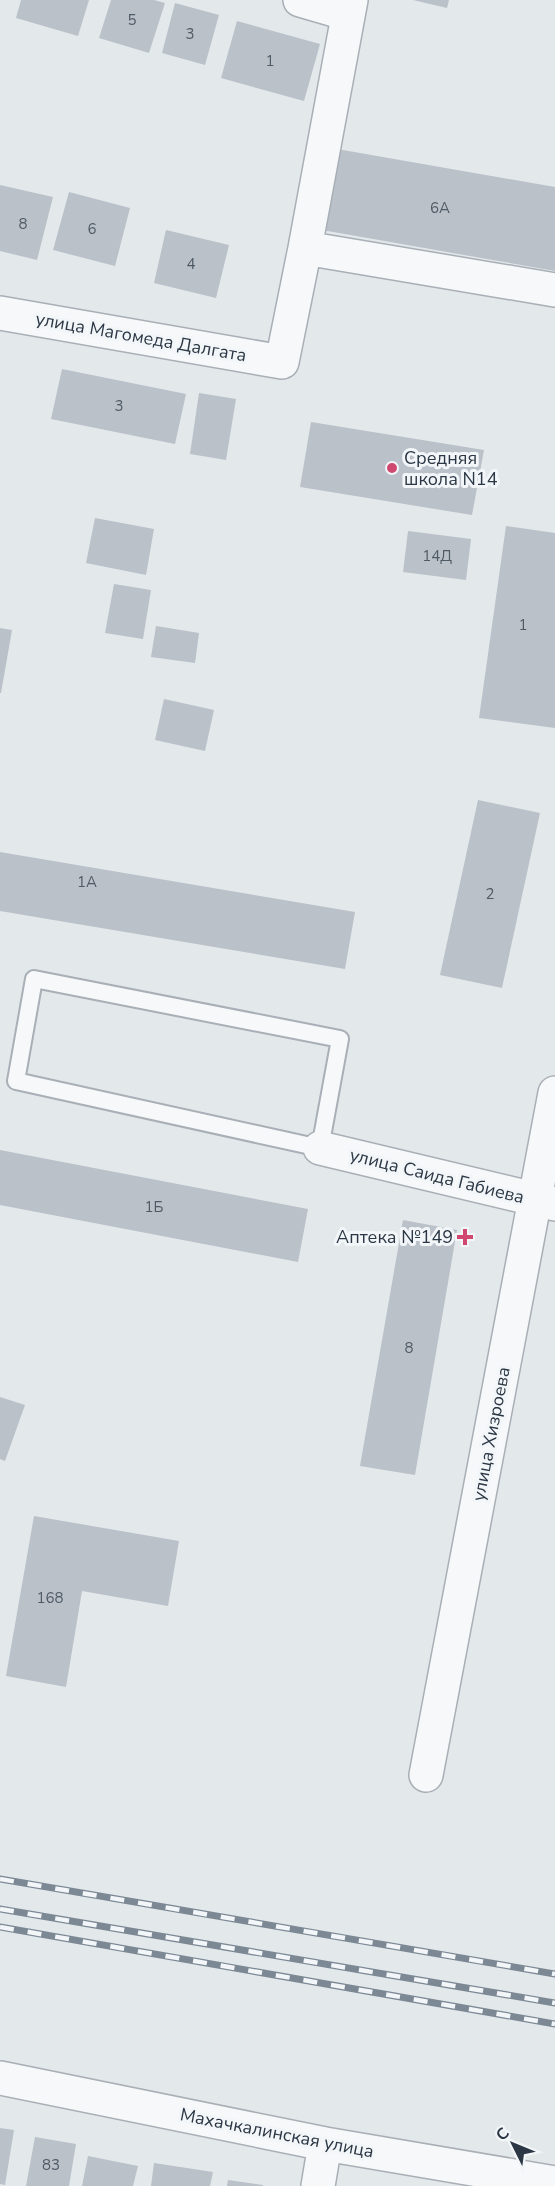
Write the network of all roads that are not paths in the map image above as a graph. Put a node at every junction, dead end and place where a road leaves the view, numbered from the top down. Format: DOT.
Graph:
graph roads {
  1 [pos="300,0"];
  2 [pos="350,7"];
  3 [pos="305,248"];
  4 [pos="555,290"];
  5 [pos="0,313"];
  6 [pos="555,1093"];
  7 [pos="320,1148"];
  8 [pos="545,1202"];
  9 [pos="426,1775"];
  10 [pos="0,2078"];
  11 [pos="326,2144"];
  12 [pos="555,2183"];
  13 [pos="318,2186"];
  1 -- 2 [label="street"];
  2 -- 3 [label="street"];
  3 -- 4 [label="street"];
  3 -- 5 [label="street, улица Магомеда Далгата"];
  6 -- 8 [label="street, улица Хизроева"];
  7 -- 7 [label="lane"];
  7 -- 8 [label="street, улица Саида Габиева"];
  8 -- 9 [label="street, улица Хизроева"];
  10 -- 11 [label="street, Махачкалинская улица"];
  11 -- 12 [label="street, Махачкалинская улица"];
  11 -- 13 [label="street"];
}
